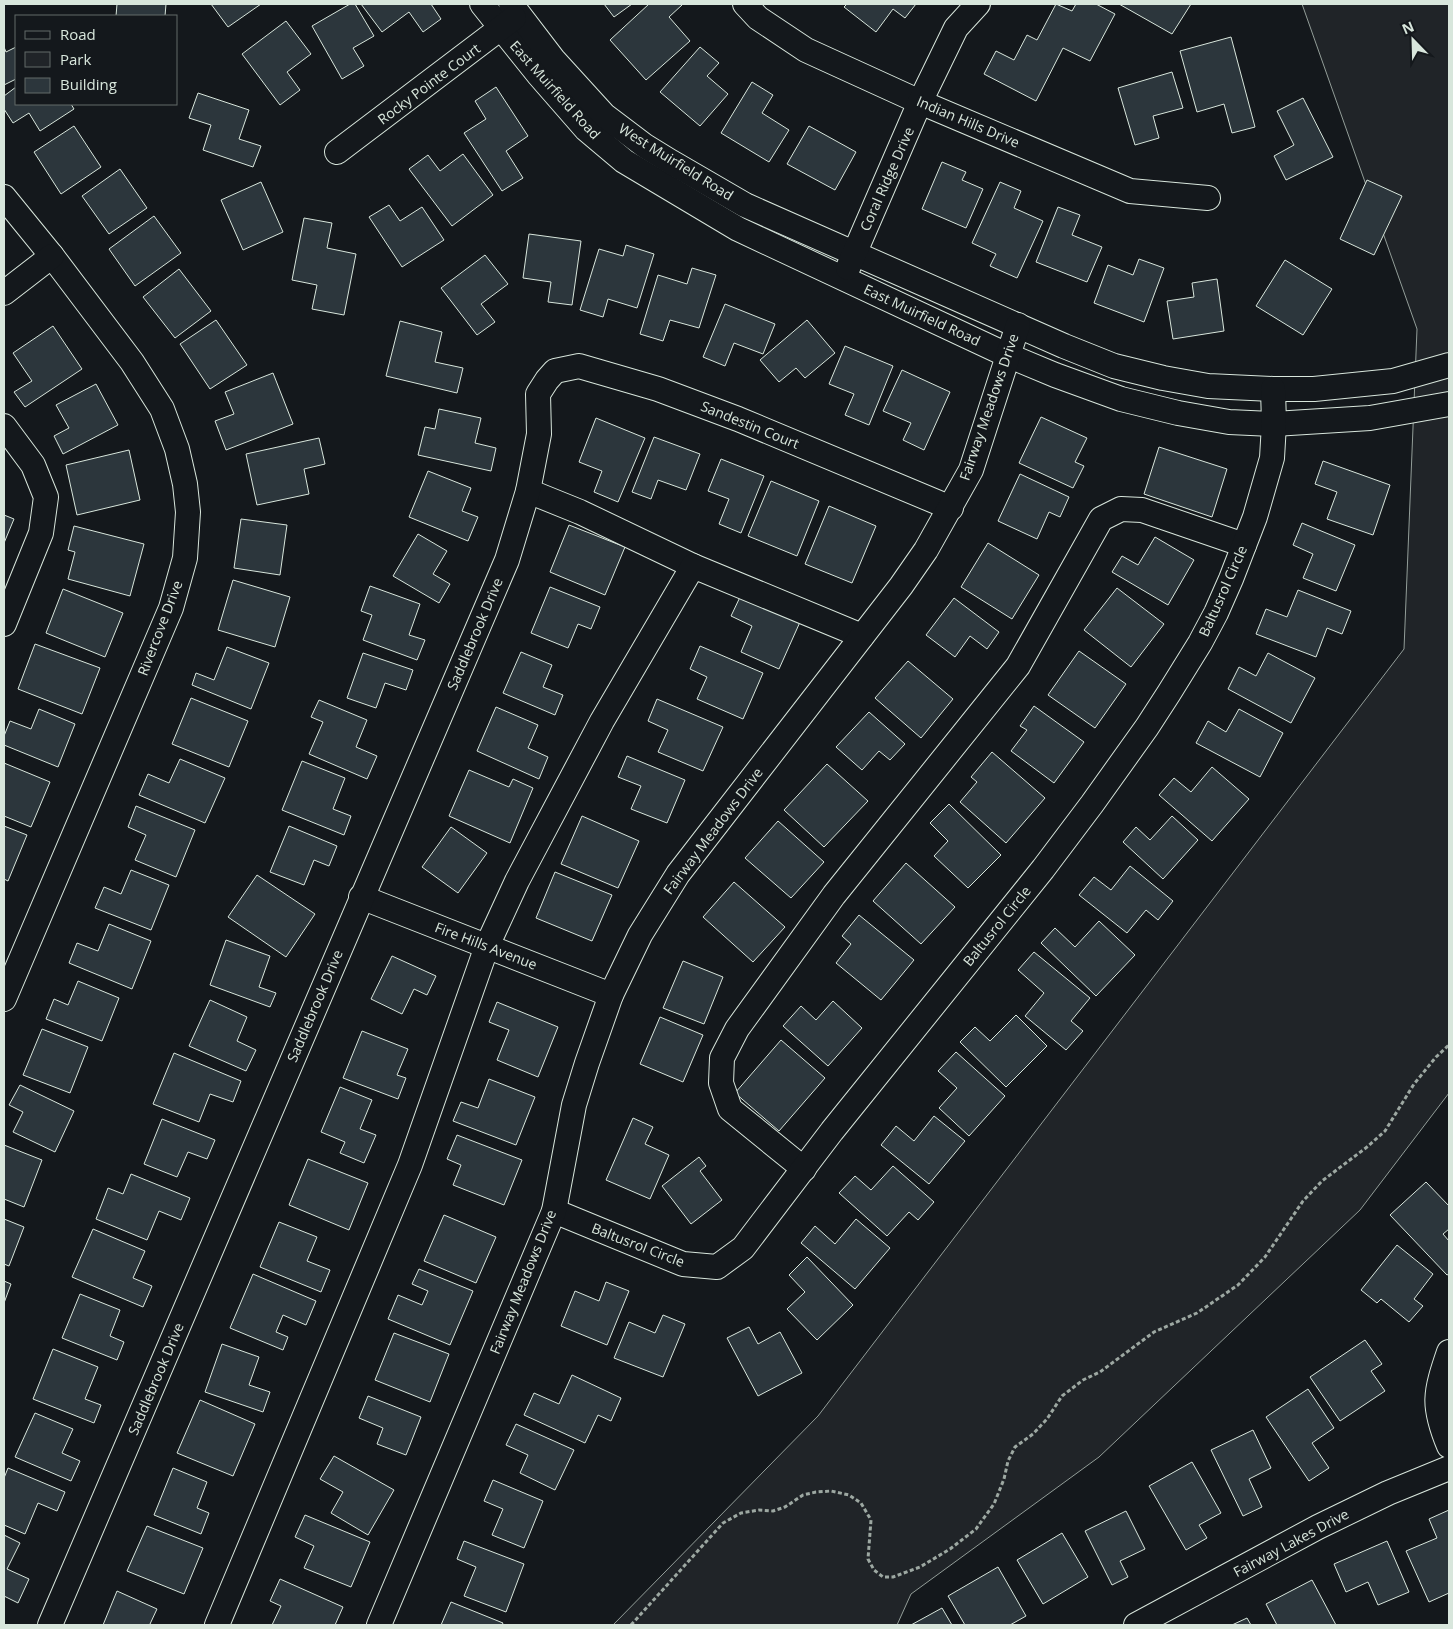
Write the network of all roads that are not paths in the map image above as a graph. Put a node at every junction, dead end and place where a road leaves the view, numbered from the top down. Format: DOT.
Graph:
graph roads {
  1 [pos="482,4"];
  2 [pos="745,4"];
  3 [pos="978,4"];
  4 [pos="511,16"];
  5 [pos="920,102"];
  6 [pos="337,152"];
  7 [pos="4,197"];
  8 [pos="1208,198"];
  9 [pos="854,253"];
  10 [pos="52,256"];
  11 [pos="844,278"];
  12 [pos="4,294"];
  13 [pos="1018,325"];
  14 [pos="1007,355"];
  15 [pos="1449,365"];
  16 [pos="547,380"];
  17 [pos="1273,390"];
  18 [pos="1449,404"];
  19 [pos="1274,424"];
  20 [pos="4,426"];
  21 [pos="528,491"];
  22 [pos="951,508"];
  23 [pos="1244,545"];
  24 [pos="693,566"];
  25 [pos="4,624"];
  26 [pos="862,636"];
  27 [pos="361,897"];
  28 [pos="487,946"];
  29 [pos="611,995"];
  30 [pos="4,999"];
  31 [pos="804,1169"];
  32 [pos="554,1211"];
  33 [pos="1449,1352"];
  34 [pos="1449,1446"];
  35 [pos="1449,1468"];
  36 [pos="50,1625"];
  37 [pos="217,1625"];
  38 [pos="378,1625"];
  39 [pos="1136,1625"];
  1 -- 4 [label="street, East Muirfield Road"];
  2 -- 5 [label="street, Indian Hills Drive"];
  3 -- 5 [label="street, Coral Ridge Drive"];
  4 -- 6 [label="street, Rocky Pointe Court"];
  4 -- 9 [label="street, West Muirfield Road"];
  4 -- 11 [label="street, East Muirfield Road"];
  5 -- 8 [label="street, Indian Hills Drive"];
  5 -- 9 [label="street, Coral Ridge Drive"];
  7 -- 10 [label="street, Rivercove Drive"];
  9 -- 11 [label="street, Coral Ridge Drive"];
  9 -- 13 [label="street, East Muirfield Road"];
  10 -- 12 [label="street"];
  10 -- 30 [label="street, Rivercove Drive"];
  11 -- 14 [label="street, East Muirfield Road"];
  13 -- 14 [label="street, Fairway Meadows Drive"];
  13 -- 17 [label="street, East Muirfield Road"];
  14 -- 19 [label="street, East Muirfield Road"];
  14 -- 22 [label="street, Fairway Meadows Drive"];
  15 -- 17 [label="street, East Muirfield Road"];
  16 -- 21 [label="street, Saddlebrook Drive"];
  16 -- 22 [label="street, Sandestin Court"];
  17 -- 19 [label="street, Baltusrol Circle"];
  18 -- 19 [label="street, East Muirfield Road"];
  19 -- 23 [label="street, Baltusrol Circle"];
  20 -- 25 [label="street"];
  21 -- 24 [label="street"];
  21 -- 27 [label="street, Saddlebrook Drive"];
  22 -- 26 [label="street, Fairway Meadows Drive"];
  23 -- 31 [label="street, Baltusrol Circle"];
  23 -- 31 [label="street"];
  24 -- 26 [label="street"];
  24 -- 28 [label="street"];
  26 -- 29 [label="street, Fairway Meadows Drive"];
  27 -- 28 [label="street, Fire Hills Avenue"];
  27 -- 36 [label="street, Saddlebrook Drive"];
  28 -- 29 [label="street, Fire Hills Avenue"];
  28 -- 37 [label="street"];
  29 -- 32 [label="street, Fairway Meadows Drive"];
  31 -- 32 [label="street, Baltusrol Circle"];
  32 -- 38 [label="street, Fairway Meadows Drive"];
  33 -- 34 [label="street"];
  35 -- 39 [label="street, Fairway Lakes Drive"];
}
